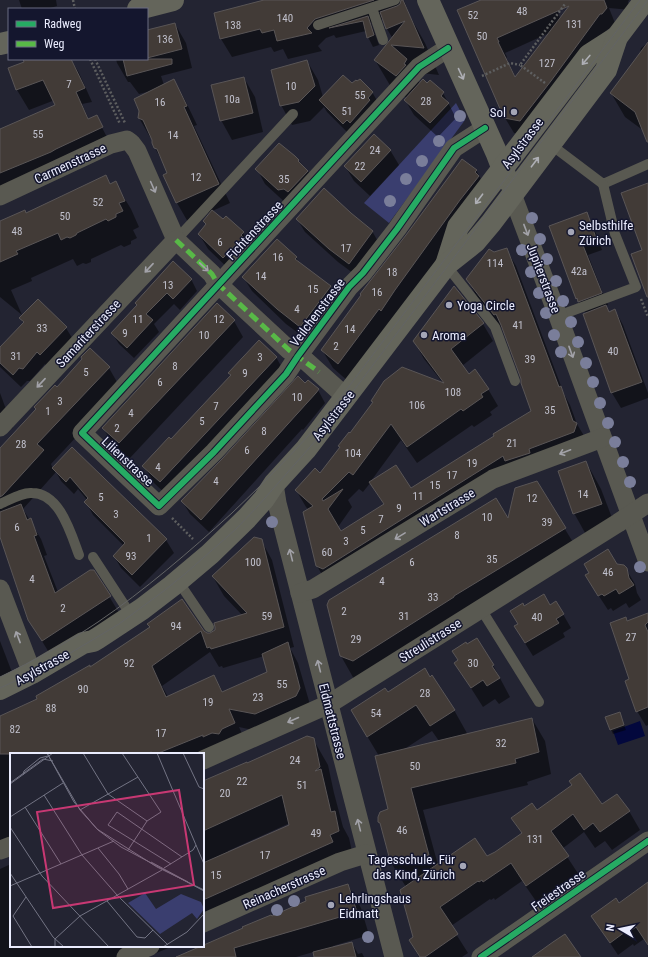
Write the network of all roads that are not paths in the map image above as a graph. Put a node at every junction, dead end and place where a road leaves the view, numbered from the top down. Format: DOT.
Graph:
graph roads {
  1 [pos="173,0"];
  2 [pos="395,0"];
  3 [pos="428,0"];
  4 [pos="645,0"];
  5 [pos="142,8"];
  6 [pos="372,8"];
  7 [pos="318,25"];
  8 [pos="617,37"];
  9 [pos="383,40"];
  10 [pos="448,48"];
  11 [pos="293,114"];
  12 [pos="485,128"];
  13 [pos="550,144"];
  14 [pos="648,164"];
  15 [pos="503,168"];
  16 [pos="603,184"];
  17 [pos="512,194"];
  18 [pos="0,196"];
  19 [pos="176,240"];
  20 [pos="446,265"];
  21 [pos="218,284"];
  22 [pos="558,316"];
  23 [pos="298,356"];
  24 [pos="515,381"];
  25 [pos="346,397"];
  26 [pos="0,427"];
  27 [pos="87,427"];
  28 [pos="602,438"];
  29 [pos="274,484"];
  30 [pos="648,503"];
  31 [pos="0,504"];
  32 [pos="160,506"];
  33 [pos="630,516"];
  34 [pos="79,554"];
  35 [pos="93,558"];
  36 [pos="648,562"];
  37 [pos="178,581"];
  38 [pos="0,589"];
  39 [pos="300,593"];
  40 [pos="125,606"];
  41 [pos="481,609"];
  42 [pos="209,627"];
  43 [pos="83,643"];
  44 [pos="32,673"];
  45 [pos="0,689"];
  46 [pos="539,702"];
  47 [pos="329,704"];
  48 [pos="204,760"];
  49 [pos="648,841"];
  50 [pos="10,846"];
  51 [pos="0,850"];
  52 [pos="366,854"];
  53 [pos="204,923"];
  54 [pos="148,947"];
  55 [pos="126,957"];
  56 [pos="394,957"];
  57 [pos="481,957"];
  1 -- 5 [label="main road"];
  2 -- 6 [label="lane"];
  3 -- 10 [label="main road, Jupiterstrasse"];
  4 -- 8 [label="main road, Asylstrasse"];
  6 -- 7 [label="lane"];
  6 -- 9 [label="lane"];
  8 -- 13 [label="main road, Asylstrasse"];
  8 -- 15 [label="main road, Asylstrasse, one-way"];
  10 -- 12 [label="main road, Jupiterstrasse, one-way"];
  10 -- 21 [label="street, Fichtenstrasse"];
  11 -- 19 [label="lane"];
  12 -- 15 [label="main road, Jupiterstrasse"];
  12 -- 23 [label="street, Veilchenstrasse"];
  13 -- 16 [label="lane"];
  17 -- 13 [label="main road, Asylstrasse, one-way"];
  14 -- 16 [label="lane"];
  15 -- 17 [label="main road, Jupiterstrasse"];
  15 -- 20 [label="main road, Asylstrasse, one-way"];
  16 -- 22 [label="lane"];
  17 -- 20 [label="main road, Asylstrasse"];
  17 -- 22 [label="street, Jupiterstrasse, one-way"];
  18 -- 19 [label="street, Carmenstrasse, one-way"];
  19 -- 21 [label="street, one-way"];
  19 -- 26 [label="street, Samariterstrasse, one-way"];
  20 -- 24 [label="lane"];
  20 -- 25 [label="main road, Asylstrasse"];
  21 -- 23 [label="street"];
  21 -- 27 [label="street, Fichtenstrasse"];
  22 -- 28 [label="street, Jupiterstrasse, one-way"];
  23 -- 25 [label="street"];
  23 -- 32 [label="street, Veilchenstrasse"];
  25 -- 29 [label="main road, Asylstrasse"];
  27 -- 32 [label="street, Lilienstrasse"];
  28 -- 33 [label="street, Jupiterstrasse"];
  28 -- 39 [label="street, Wartstrasse, one-way"];
  29 -- 37 [label="main road, Asylstrasse"];
  39 -- 29 [label="street, Eidmattstrasse, one-way"];
  29 -- 40 [label="main road, Asylstrasse"];
  30 -- 33 [label="street, Streulistrasse"];
  31 -- 34 [label="lane"];
  33 -- 36 [label="street, Jupiterstrasse"];
  33 -- 41 [label="street, Streulistrasse"];
  35 -- 40 [label="lane"];
  37 -- 42 [label="lane"];
  37 -- 43 [label="main road, Asylstrasse"];
  44 -- 38 [label="street, one-way"];
  47 -- 39 [label="street, Eidmattstrasse, one-way"];
  40 -- 43 [label="main road, Asylstrasse"];
  41 -- 46 [label="lane"];
  41 -- 47 [label="street, Streulistrasse"];
  43 -- 44 [label="main road, Asylstrasse"];
  44 -- 45 [label="main road, Asylstrasse"];
  47 -- 48 [label="street, Streulistrasse, one-way"];
  52 -- 47 [label="street, Eidmattstrasse, one-way"];
  49 -- 57 [label="street, Freiestrasse"];
  50 -- 51 [label="street"];
  52 -- 53 [label="street, Reinacherstrasse"];
  52 -- 56 [label="street, Eidmattstrasse"];
  54 -- 55 [label="street"];
}
